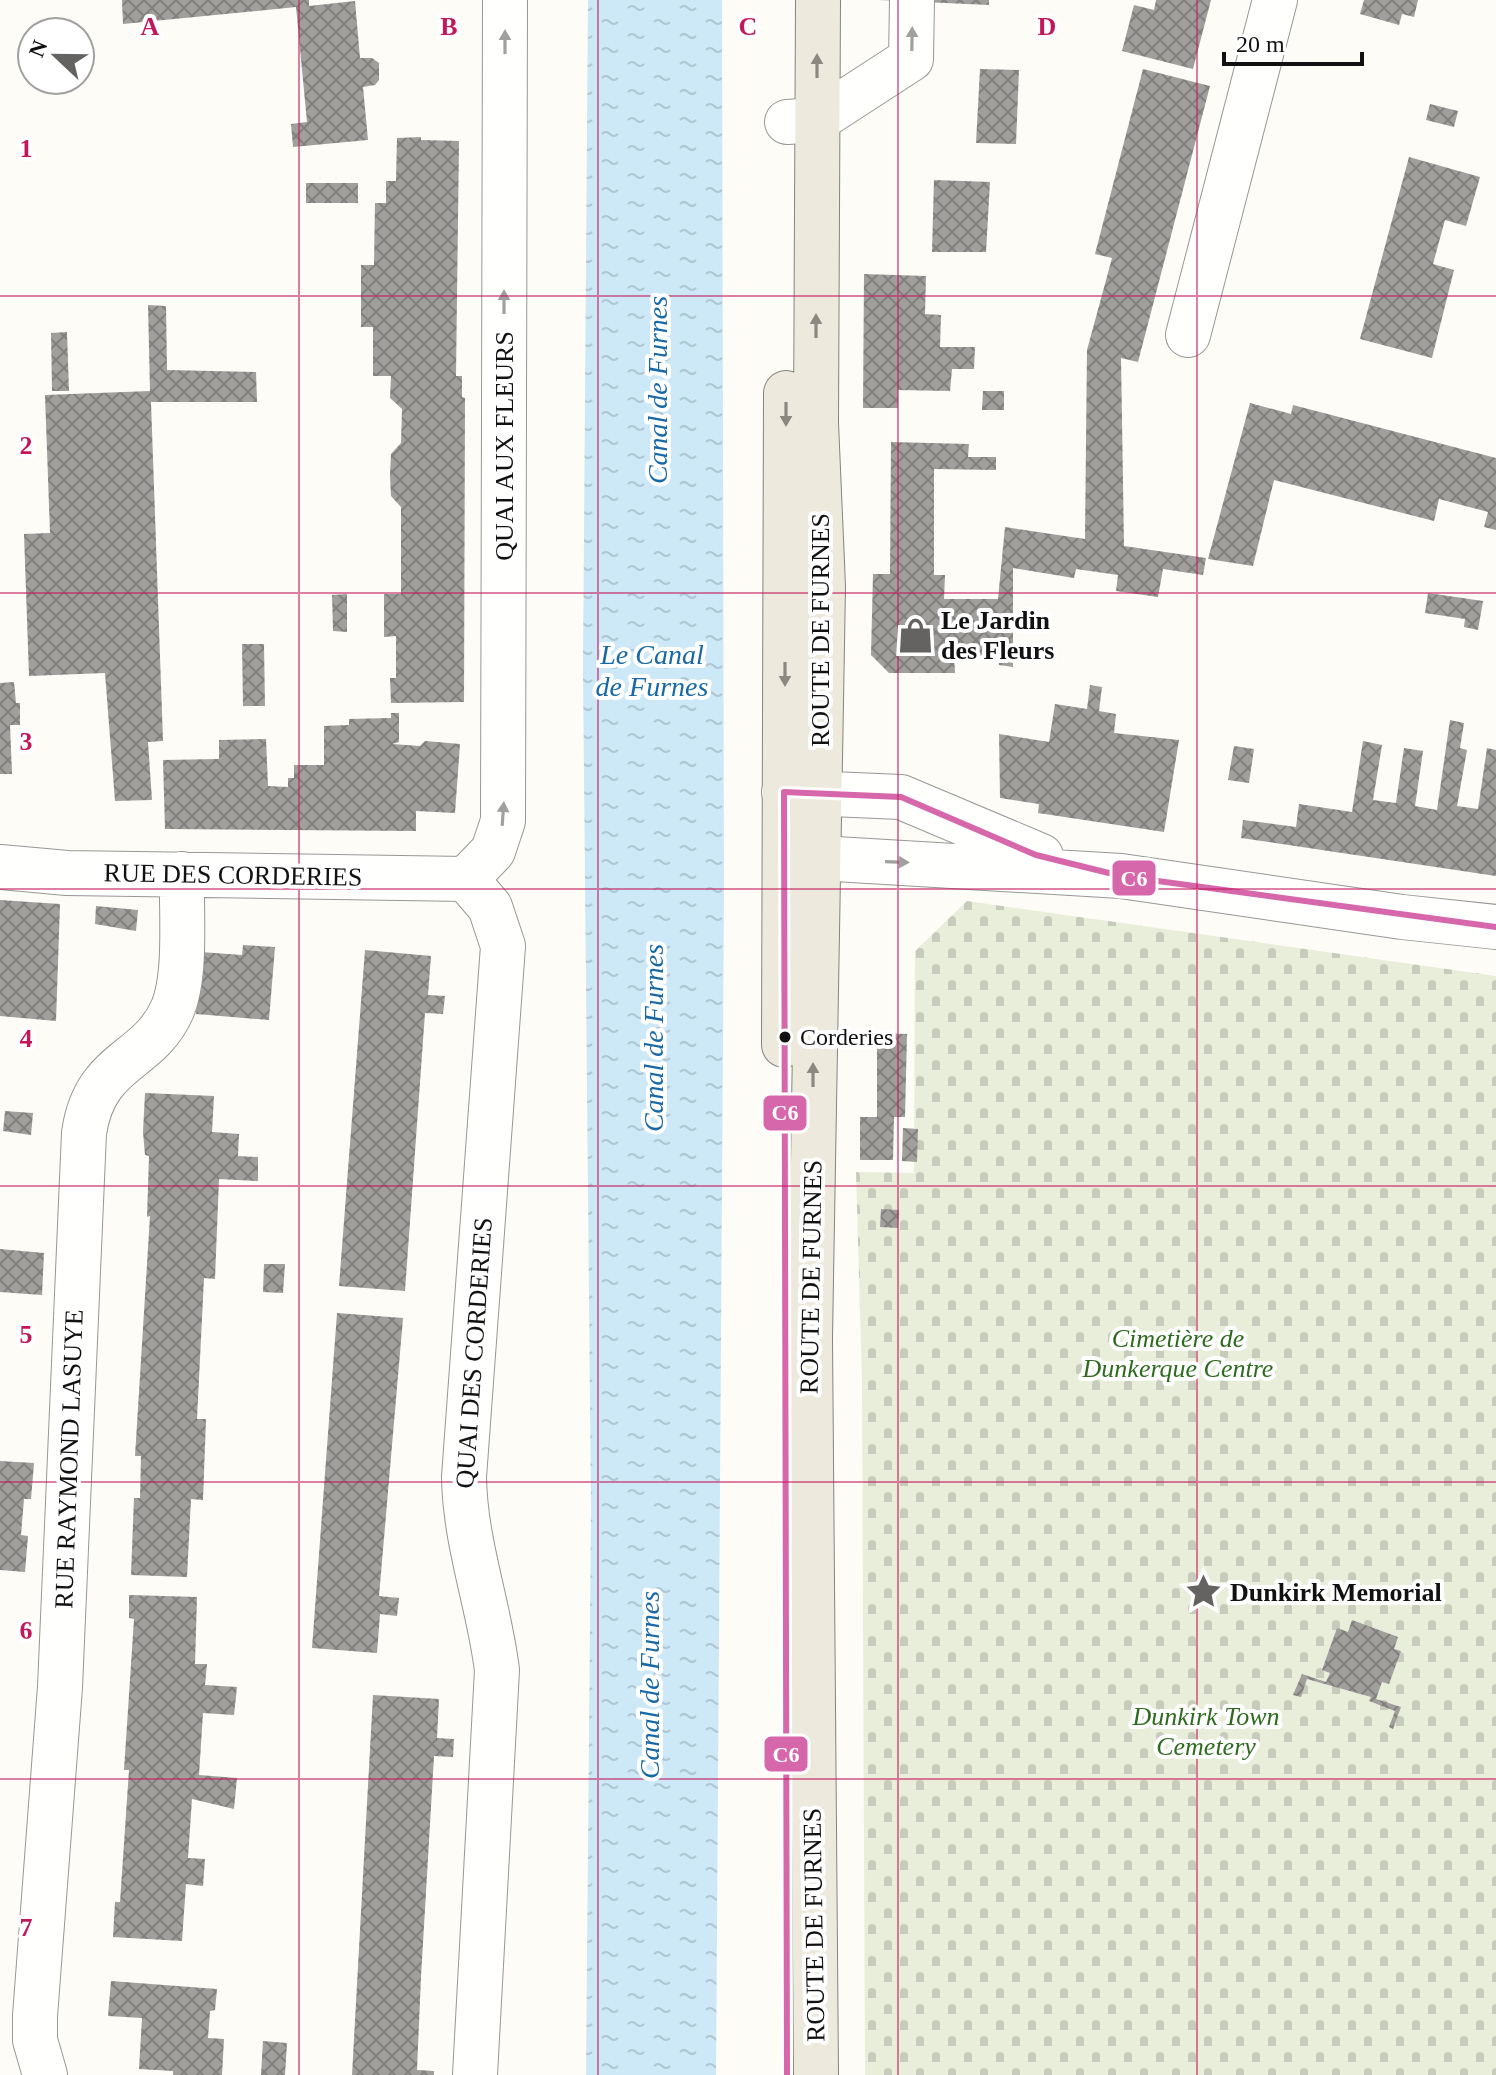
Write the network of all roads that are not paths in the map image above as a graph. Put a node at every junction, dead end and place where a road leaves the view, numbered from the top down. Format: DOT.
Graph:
graph roads {
  1 [pos="505,0"];
  2 [pos="788,0"];
  3 [pos="818,0"];
  4 [pos="912,0"];
  5 [pos="1275,0"];
  6 [pos="802,121"];
  7 [pos="1188,335"];
  8 [pos="802,792"];
  9 [pos="802,858"];
  10 [pos="0,867"];
  11 [pos="182,874"];
  12 [pos="1121,876"];
  13 [pos="466,879"];
  14 [pos="1496,927"];
  15 [pos="45,2075"];
  16 [pos="475,2075"];
  17 [pos="787,2075"];
  18 [pos="816,2075"];
  13 -- 1 [label="street, QUAI AUX FLEURS, one-way"];
  2 -- 6 [label="main road, ROUTE DE FURNES"];
  6 -- 3 [label="main road, ROUTE DE FURNES, one-way"];
  6 -- 4 [label="street, one-way"];
  5 -- 7 [label="street"];
  6 -- 8 [label="main road, ROUTE DE FURNES"];
  8 -- 9 [label="main road, ROUTE DE FURNES"];
  8 -- 12 [label="street"];
  9 -- 12 [label="street, one-way"];
  9 -- 17 [label="main road, ROUTE DE FURNES"];
  18 -- 9 [label="main road, ROUTE DE FURNES, one-way"];
  10 -- 11 [label="street, RUE DES CORDERIES"];
  11 -- 13 [label="street, RUE DES CORDERIES"];
  11 -- 15 [label="street, RUE RAYMOND LASUYE"];
  12 -- 14 [label="street"];
  13 -- 16 [label="street, QUAI DES CORDERIES"];
}
